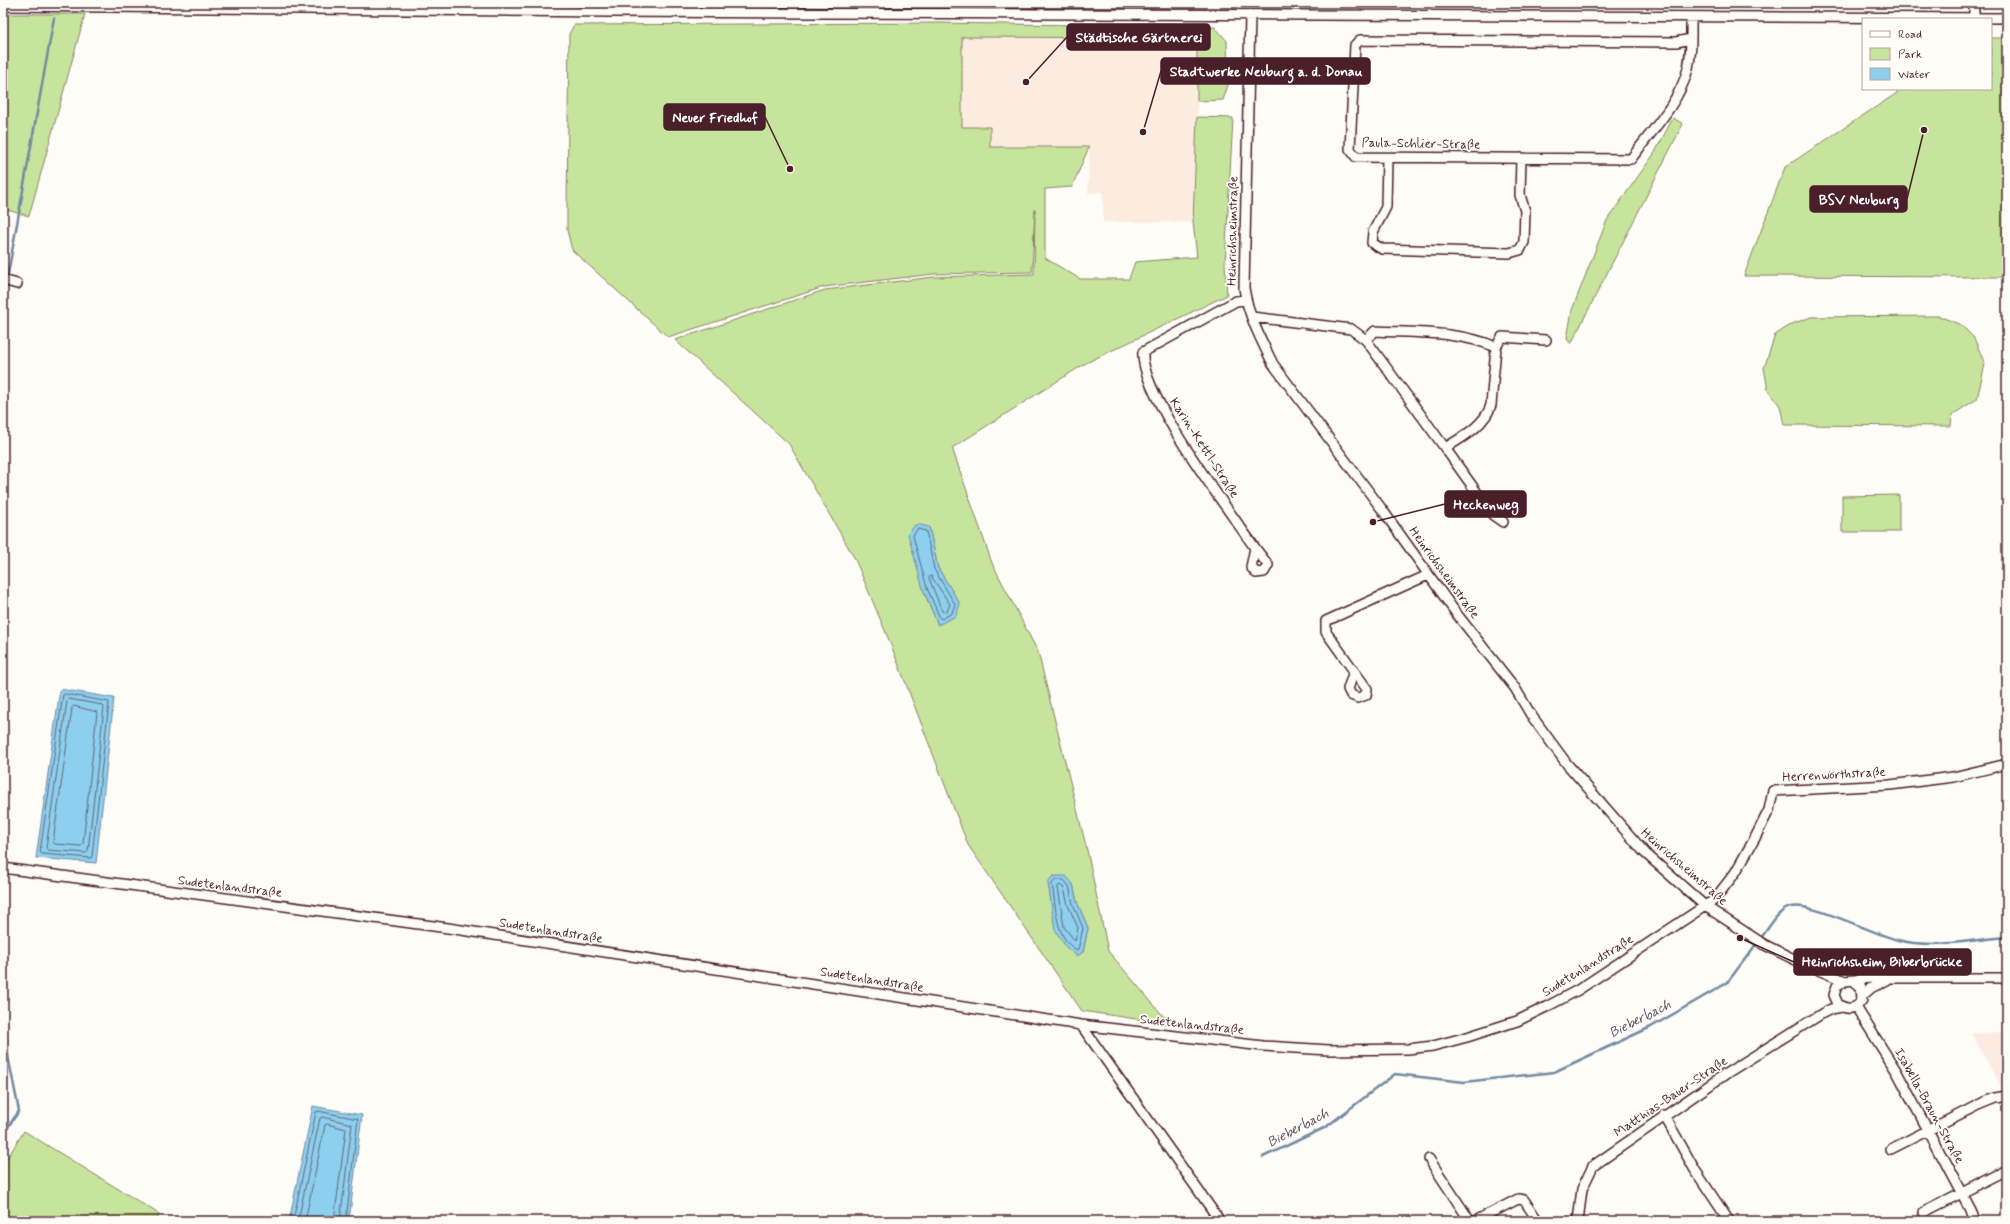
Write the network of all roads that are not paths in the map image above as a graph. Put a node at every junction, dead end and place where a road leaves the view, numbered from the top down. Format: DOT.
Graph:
graph roads {
  1 [pos="1974,3"];
  2 [pos="3,6"];
  3 [pos="609,8"];
  4 [pos="1250,15"];
  5 [pos="1692,17"];
  6 [pos="1974,18"];
  7 [pos="2007,18"];
  8 [pos="1691,39"];
  9 [pos="1387,158"];
  10 [pos="1521,158"];
  11 [pos="3,280"];
  12 [pos="17,284"];
  13 [pos="1246,300"];
  14 [pos="1252,317"];
  15 [pos="1366,340"];
  16 [pos="1546,340"];
  17 [pos="1496,347"];
  18 [pos="1445,448"];
  19 [pos="1503,522"];
  20 [pos="1255,548"];
  21 [pos="1428,575"];
  22 [pos="1354,671"];
  23 [pos="2007,764"];
  24 [pos="3,868"];
  25 [pos="1705,906"];
  26 [pos="1815,968"];
  27 [pos="1890,978"];
  28 [pos="2007,978"];
  29 [pos="1849,981"];
  30 [pos="1835,993"];
  31 [pos="1863,995"];
  32 [pos="1856,1006"];
  33 [pos="1842,1007"];
  34 [pos="1813,1020"];
  35 [pos="1081,1025"];
  36 [pos="2007,1096"];
  37 [pos="1664,1115"];
  38 [pos="1927,1130"];
  39 [pos="1891,1150"];
  40 [pos="1429,1159"];
  41 [pos="2007,1170"];
  42 [pos="1961,1192"];
  43 [pos="1924,1212"];
  44 [pos="1220,1221"];
  45 [pos="1470,1221"];
  46 [pos="1475,1221"];
  47 [pos="1538,1221"];
  48 [pos="1578,1221"];
  49 [pos="1729,1221"];
  50 [pos="1974,1221"];
  1 -- 6 [label="street"];
  2 -- 3 [label="street"];
  3 -- 4 [label="street"];
  4 -- 5 [label="street"];
  4 -- 13 [label="street, Heinrichsheimstraße"];
  5 -- 6 [label="street"];
  5 -- 8 [label="street, Paula-Schlier-Straße"];
  6 -- 7 [label="street"];
  8 -- 9 [label="street, Paula-Schlier-Straße"];
  8 -- 10 [label="street, Paula-Schlier-Straße"];
  9 -- 10 [label="street, Paula-Schlier-Straße"];
  9 -- 10 [label="street"];
  11 -- 12 [label="street"];
  13 -- 14 [label="street, Heinrichsheimstraße"];
  13 -- 20 [label="street, Karin-Kettl-Straße"];
  14 -- 15 [label="street"];
  14 -- 21 [label="street, Heinrichsheimstraße"];
  15 -- 17 [label="street"];
  15 -- 18 [label="street"];
  16 -- 17 [label="street"];
  17 -- 18 [label="street"];
  18 -- 19 [label="street"];
  21 -- 22 [label="street"];
  21 -- 25 [label="street, Heinrichsheimstraße"];
  23 -- 25 [label="street, Herrenwörthstraße"];
  24 -- 35 [label="street, Sudetenlandstraße"];
  25 -- 26 [label="street, Heinrichsheimstraße"];
  25 -- 35 [label="street, Sudetenlandstraße"];
  26 -- 29 [label="street, Heinrichsheimstraße"];
  26 -- 30 [label="street, Heinrichsheimstraße"];
  27 -- 28 [label="street"];
  27 -- 29 [label="street"];
  27 -- 31 [label="street"];
  29 -- 30 [label="street"];
  29 -- 31 [label="street"];
  30 -- 33 [label="street, Heinrichsheimstraße"];
  30 -- 34 [label="street, Matthias-Bauer-Straße"];
  31 -- 32 [label="street"];
  32 -- 33 [label="street"];
  32 -- 38 [label="street, Isabella-Braun-Straße"];
  33 -- 34 [label="street, Matthias-Bauer-Straße"];
  34 -- 37 [label="street, Matthias-Bauer-Straße"];
  35 -- 44 [label="street"];
  36 -- 38 [label="street"];
  37 -- 48 [label="street, Matthias-Bauer-Straße"];
  37 -- 49 [label="street"];
  38 -- 39 [label="street"];
  38 -- 42 [label="street, Isabella-Braun-Straße"];
  40 -- 45 [label="street"];
  41 -- 42 [label="street"];
  42 -- 43 [label="street"];
  42 -- 50 [label="street, Isabella-Braun-Straße"];
  46 -- 47 [label="street"];
}
